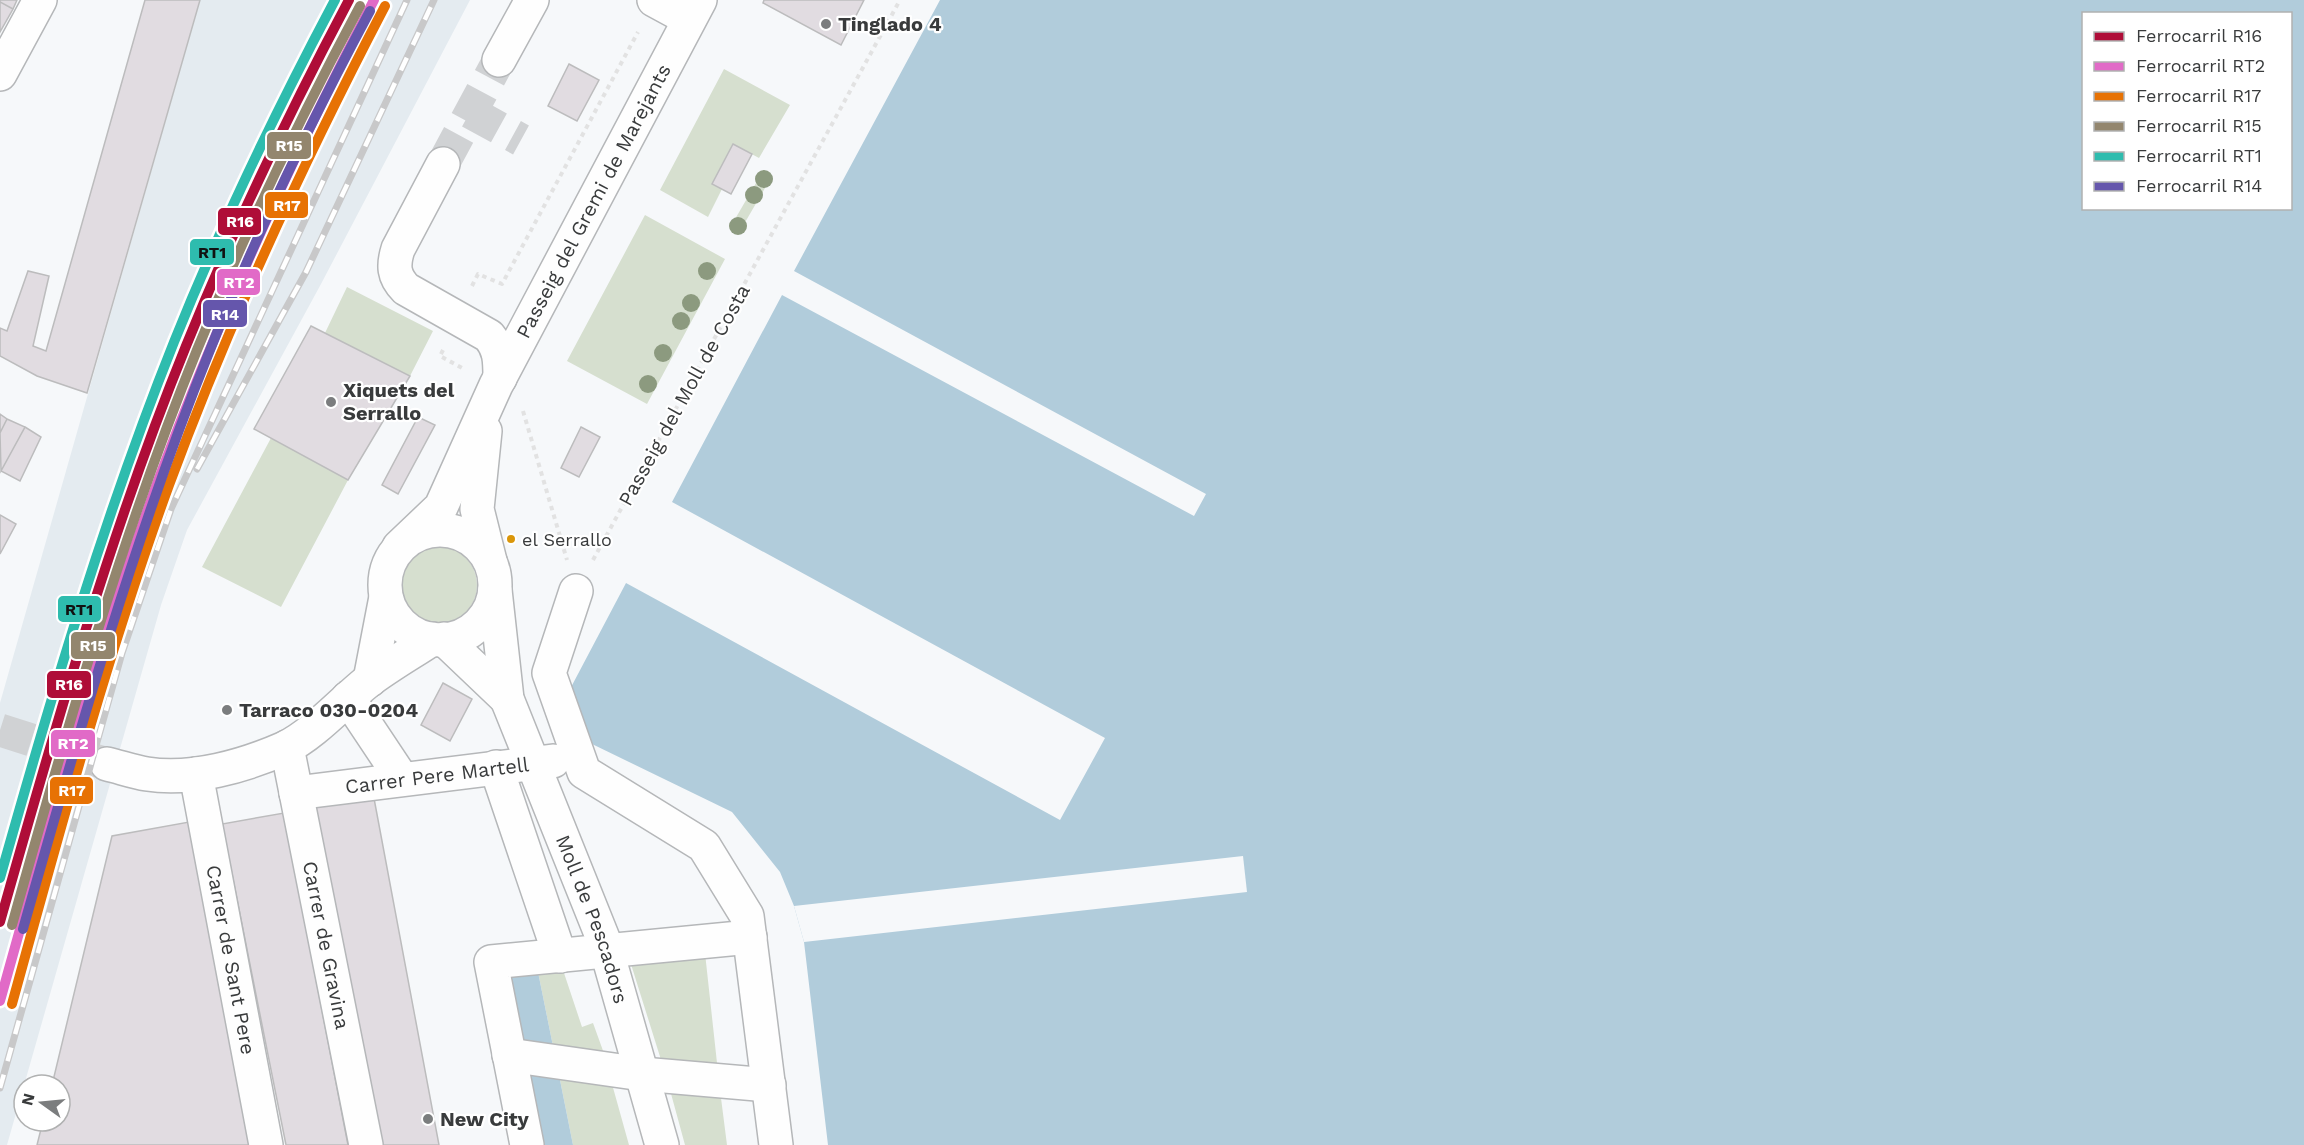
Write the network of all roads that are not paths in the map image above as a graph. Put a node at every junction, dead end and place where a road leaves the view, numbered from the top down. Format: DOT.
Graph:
graph roads {
  1 [pos="40,0"];
  2 [pos="532,0"];
  3 [pos="654,0"];
  4 [pos="694,10"];
  5 [pos="499,60"];
  6 [pos="0,74"];
  7 [pos="443,164"];
  8 [pos="495,388"];
  9 [pos="399,548"];
  10 [pos="492,576"];
  11 [pos="576,591"];
  12 [pos="386,597"];
  13 [pos="438,639"];
  14 [pos="359,689"];
  15 [pos="507,699"];
  16 [pos="286,747"];
  17 [pos="579,758"];
  18 [pos="532,763"];
  19 [pos="107,764"];
  20 [pos="496,767"];
  21 [pos="196,774"];
  22 [pos="402,779"];
  23 [pos="296,793"];
  24 [pos="750,937"];
  25 [pos="608,952"];
  26 [pos="560,956"];
  27 [pos="509,1055"];
  28 [pos="642,1074"];
  29 [pos="769,1085"];
  30 [pos="266,1145"];
  31 [pos="366,1145"];
  32 [pos="527,1145"];
  33 [pos="662,1145"];
  34 [pos="776,1145"];
  1 -- 6 [label="street"];
  2 -- 5 [label="street"];
  3 -- 4 [label="street"];
  4 -- 8 [label="street, Passeig del Gremi de Marejants"];
  7 -- 8 [label="street"];
  8 -- 9 [label="street, Passeig del Gremi de Marejants"];
  8 -- 10 [label="street, Passeig del Gremi de Marejants"];
  9 -- 10 [label="street"];
  9 -- 12 [label="street"];
  10 -- 13 [label="street"];
  10 -- 15 [label="street, Moll de Pescadors"];
  11 -- 17 [label="street"];
  12 -- 13 [label="street"];
  12 -- 14 [label="street"];
  13 -- 14 [label="street"];
  13 -- 15 [label="street, Moll de Pescadors"];
  14 -- 16 [label="street"];
  14 -- 22 [label="street"];
  15 -- 18 [label="street, Moll de Pescadors"];
  16 -- 21 [label="street"];
  16 -- 23 [label="street, Carrer de Gravina"];
  17 -- 18 [label="street, Carrer Pere Martell"];
  17 -- 24 [label="street"];
  18 -- 20 [label="street, Carrer Pere Martell"];
  18 -- 25 [label="street, Moll de Pescadors"];
  19 -- 21 [label="street"];
  20 -- 22 [label="street, Carrer Pere Martell"];
  20 -- 26 [label="street"];
  21 -- 30 [label="street, Carrer de Sant Pere"];
  22 -- 23 [label="street, Carrer Pere Martell"];
  23 -- 31 [label="street, Carrer de Gravina"];
  24 -- 25 [label="street"];
  24 -- 29 [label="street"];
  25 -- 26 [label="street"];
  25 -- 28 [label="street, Moll de Pescadors"];
  26 -- 27 [label="street"];
  27 -- 28 [label="street"];
  27 -- 32 [label="street"];
  28 -- 29 [label="street"];
  28 -- 33 [label="street, Moll de Pescadors"];
  29 -- 34 [label="street"];
}
